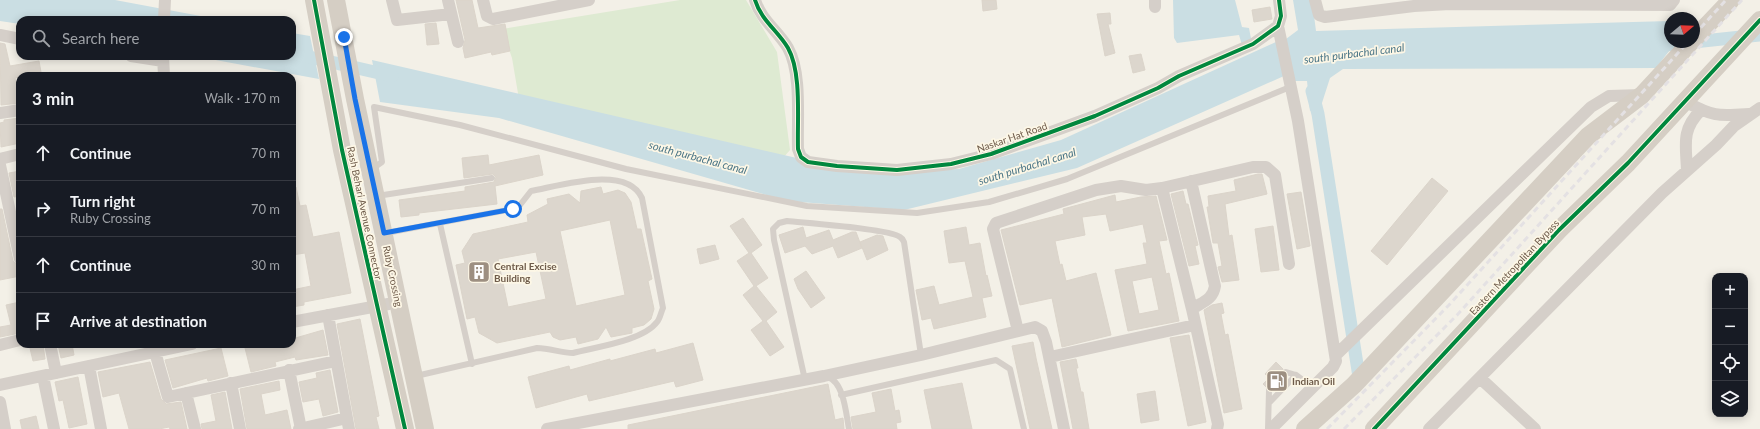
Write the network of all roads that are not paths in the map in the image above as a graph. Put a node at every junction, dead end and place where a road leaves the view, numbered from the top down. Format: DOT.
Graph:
graph roads {
  1 [pos="165,0"];
  2 [pos="314,0"];
  3 [pos="336,0"];
  4 [pos="392,0"];
  5 [pos="448,0"];
  6 [pos="483,0"];
  7 [pos="589,0"];
  8 [pos="755,0"];
  9 [pos="1279,0"];
  10 [pos="1315,0"];
  11 [pos="1674,0"];
  12 [pos="1730,0"];
  13 [pos="1459,2"];
  14 [pos="451,14"];
  15 [pos="164,16"];
  16 [pos="1760,20"];
  17 [pos="1278,26"];
  18 [pos="1700,32"];
  19 [pos="0,35"];
  20 [pos="16,38"];
  21 [pos="458,42"];
  22 [pos="1686,48"];
  23 [pos="163,60"];
  24 [pos="164,72"];
  25 [pos="1290,87"];
  26 [pos="1642,96"];
  27 [pos="1693,106"];
  28 [pos="16,111"];
  29 [pos="1755,111"];
  30 [pos="0,113"];
  31 [pos="16,155"];
  32 [pos="0,159"];
  33 [pos="0,166"];
  34 [pos="371,170"];
  35 [pos="1687,170"];
  36 [pos="492,178"];
  37 [pos="1191,181"];
  38 [pos="1162,188"];
  39 [pos="376,196"];
  40 [pos="440,224"];
  41 [pos="384,233"];
  42 [pos="16,240"];
  43 [pos="1289,264"];
  44 [pos="399,302"];
  45 [pos="377,306"];
  46 [pos="1192,309"];
  47 [pos="328,315"];
  48 [pos="296,321"];
  49 [pos="1195,326"];
  50 [pos="1018,331"];
  51 [pos="16,341"];
  52 [pos="0,345"];
  53 [pos="51,348"];
  54 [pos="174,348"];
  55 [pos="155,352"];
  56 [pos="1336,354"];
  57 [pos="921,355"];
  58 [pos="1050,357"];
  59 [pos="336,360"];
  60 [pos="472,364"];
  61 [pos="89,366"];
  62 [pos="289,370"];
  63 [pos="1286,372"];
  64 [pos="56,373"];
  65 [pos="1296,375"];
  66 [pos="43,376"];
  67 [pos="414,376"];
  68 [pos="824,376"];
  69 [pos="1480,378"];
  70 [pos="804,380"];
  71 [pos="231,383"];
  72 [pos="0,385"];
  73 [pos="1313,388"];
  74 [pos="1269,390"];
  75 [pos="186,392"];
  76 [pos="841,395"];
  77 [pos="0,402"];
  78 [pos="1269,403"];
  79 [pos="348,423"];
  80 [pos="610,423"];
  81 [pos="5,429"];
  82 [pos="54,429"];
  83 [pos="101,429"];
  84 [pos="195,429"];
  85 [pos="240,429"];
  86 [pos="300,429"];
  87 [pos="405,429"];
  88 [pos="425,429"];
  89 [pos="547,429"];
  90 [pos="849,429"];
  91 [pos="1024,429"];
  92 [pos="1064,429"];
  93 [pos="1217,429"];
  94 [pos="1270,429"];
  95 [pos="1306,429"];
  96 [pos="1374,429"];
  97 [pos="1429,429"];
  98 [pos="1534,429"];
  1 -- 15 [label="street"];
  2 -- 45 [label="main road, Rash Behari Avenue Connector"];
  3 -- 34 [label="main road, Ruby Crossing"];
  4 -- 14 [label="street"];
  5 -- 14 [label="street"];
  6 -- 7 [label="street"];
  8 -- 17 [label="street, Naskar Hat Road"];
  9 -- 17 [label="street"];
  10 -- 13 [label="street"];
  11 -- 13 [label="street"];
  12 -- 18 [label="main road"];
  14 -- 21 [label="street"];
  16 -- 27 [label="main road, Eastern Metropolitan Bypass"];
  17 -- 25 [label="street"];
  19 -- 20 [label="street"];
  22 -- 26 [label="main road"];
  23 -- 24 [label="street"];
  25 -- 34 [label="lane"];
  25 -- 56 [label="street"];
  26 -- 56 [label="street"];
  26 -- 95 [label="main road"];
  27 -- 29 [label="street"];
  27 -- 35 [label="street"];
  27 -- 96 [label="main road, Eastern Metropolitan Bypass"];
  28 -- 30 [label="street"];
  29 -- 35 [label="street"];
  31 -- 32 [label="street"];
  33 -- 42 [label="street"];
  34 -- 39 [label="main road, Ruby Crossing"];
  35 -- 69 [label="street"];
  36 -- 39 [label="lane"];
  37 -- 38 [label="street"];
  37 -- 43 [label="street"];
  37 -- 46 [label="street"];
  38 -- 46 [label="street"];
  38 -- 50 [label="street"];
  39 -- 41 [label="main road, Ruby Crossing"];
  40 -- 41 [label="lane"];
  40 -- 60 [label="lane"];
  40 -- 60 [label="lane"];
  41 -- 44 [label="main road, Ruby Crossing"];
  44 -- 45 [label="street"];
  44 -- 67 [label="main road, Ruby Crossing"];
  45 -- 47 [label="street"];
  45 -- 87 [label="main road, Rash Behari Avenue Connector"];
  46 -- 49 [label="street"];
  47 -- 48 [label="street"];
  47 -- 59 [label="street"];
  49 -- 58 [label="street"];
  49 -- 93 [label="street"];
  50 -- 57 [label="street"];
  50 -- 58 [label="street"];
  51 -- 52 [label="street"];
  53 -- 64 [label="street"];
  54 -- 55 [label="street"];
  55 -- 61 [label="street"];
  55 -- 75 [label="street"];
  56 -- 73 [label="street"];
  57 -- 68 [label="street"];
  57 -- 70 [label="lane"];
  58 -- 92 [label="street"];
  59 -- 62 [label="street"];
  59 -- 79 [label="street"];
  60 -- 67 [label="lane"];
  61 -- 64 [label="street"];
  61 -- 83 [label="street"];
  62 -- 71 [label="street"];
  62 -- 86 [label="street"];
  63 -- 65 [label="lane"];
  64 -- 66 [label="street"];
  65 -- 73 [label="lane"];
  65 -- 78 [label="lane"];
  66 -- 72 [label="street"];
  66 -- 82 [label="street"];
  67 -- 88 [label="main road, Ruby Crossing"];
  68 -- 70 [label="street"];
  68 -- 76 [label="lane"];
  69 -- 97 [label="street"];
  69 -- 98 [label="street"];
  70 -- 80 [label="street"];
  71 -- 75 [label="street"];
  71 -- 85 [label="street"];
  73 -- 94 [label="street"];
  74 -- 78 [label="lane"];
  75 -- 84 [label="street"];
  76 -- 90 [label="lane"];
  76 -- 91 [label="lane"];
  77 -- 81 [label="street"];
  78 -- 94 [label="lane"];
  79 -- 86 [label="street"];
  80 -- 89 [label="street"];
}
